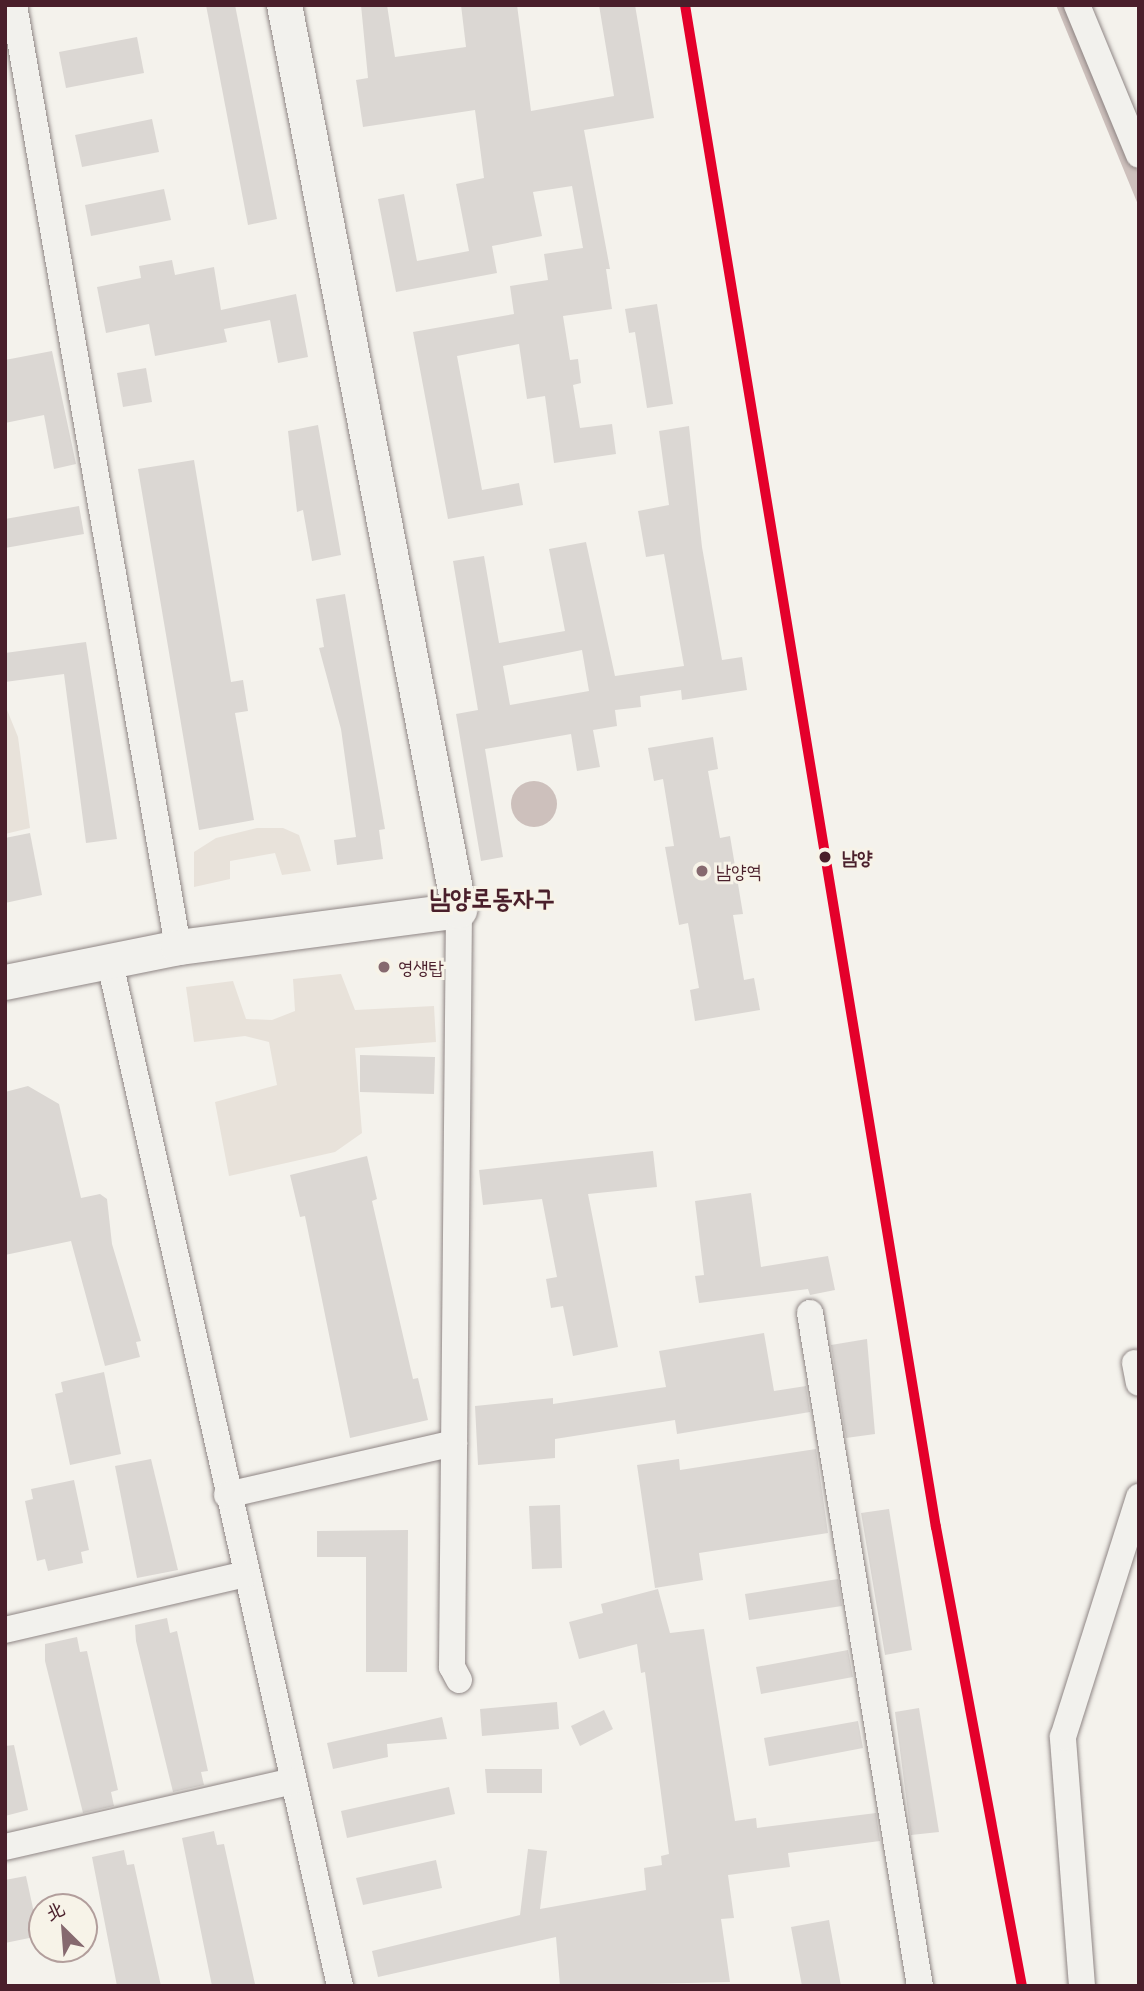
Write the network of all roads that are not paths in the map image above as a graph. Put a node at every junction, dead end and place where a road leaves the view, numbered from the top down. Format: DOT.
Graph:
graph roads {
  1 [pos="14,5"];
  2 [pos="284,5"];
  3 [pos="1077,5"];
  4 [pos="1139,155"];
  5 [pos="459,910"];
  6 [pos="178,947"];
  7 [pos="110,963"];
  8 [pos="5,982"];
  9 [pos="810,1313"];
  10 [pos="454,1443"];
  11 [pos="227,1495"];
  12 [pos="1139,1497"];
  13 [pos="246,1574"];
  14 [pos="5,1630"];
  15 [pos="459,1680"];
  16 [pos="293,1781"];
  17 [pos="5,1847"];
  18 [pos="340,1986"];
  19 [pos="920,1986"];
  20 [pos="1082,1986"];
  1 -- 6 [label="street"];
  2 -- 5 [label="main road"];
  3 -- 4 [label="street"];
  5 -- 6 [label="main road"];
  5 -- 10 [label="street"];
  6 -- 7 [label="main road"];
  7 -- 8 [label="main road"];
  7 -- 11 [label="street"];
  9 -- 19 [label="street"];
  10 -- 11 [label="street"];
  10 -- 15 [label="street"];
  11 -- 13 [label="street"];
  12 -- 20 [label="street"];
  13 -- 14 [label="street"];
  13 -- 16 [label="street"];
  16 -- 17 [label="street"];
  16 -- 18 [label="street"];
}
